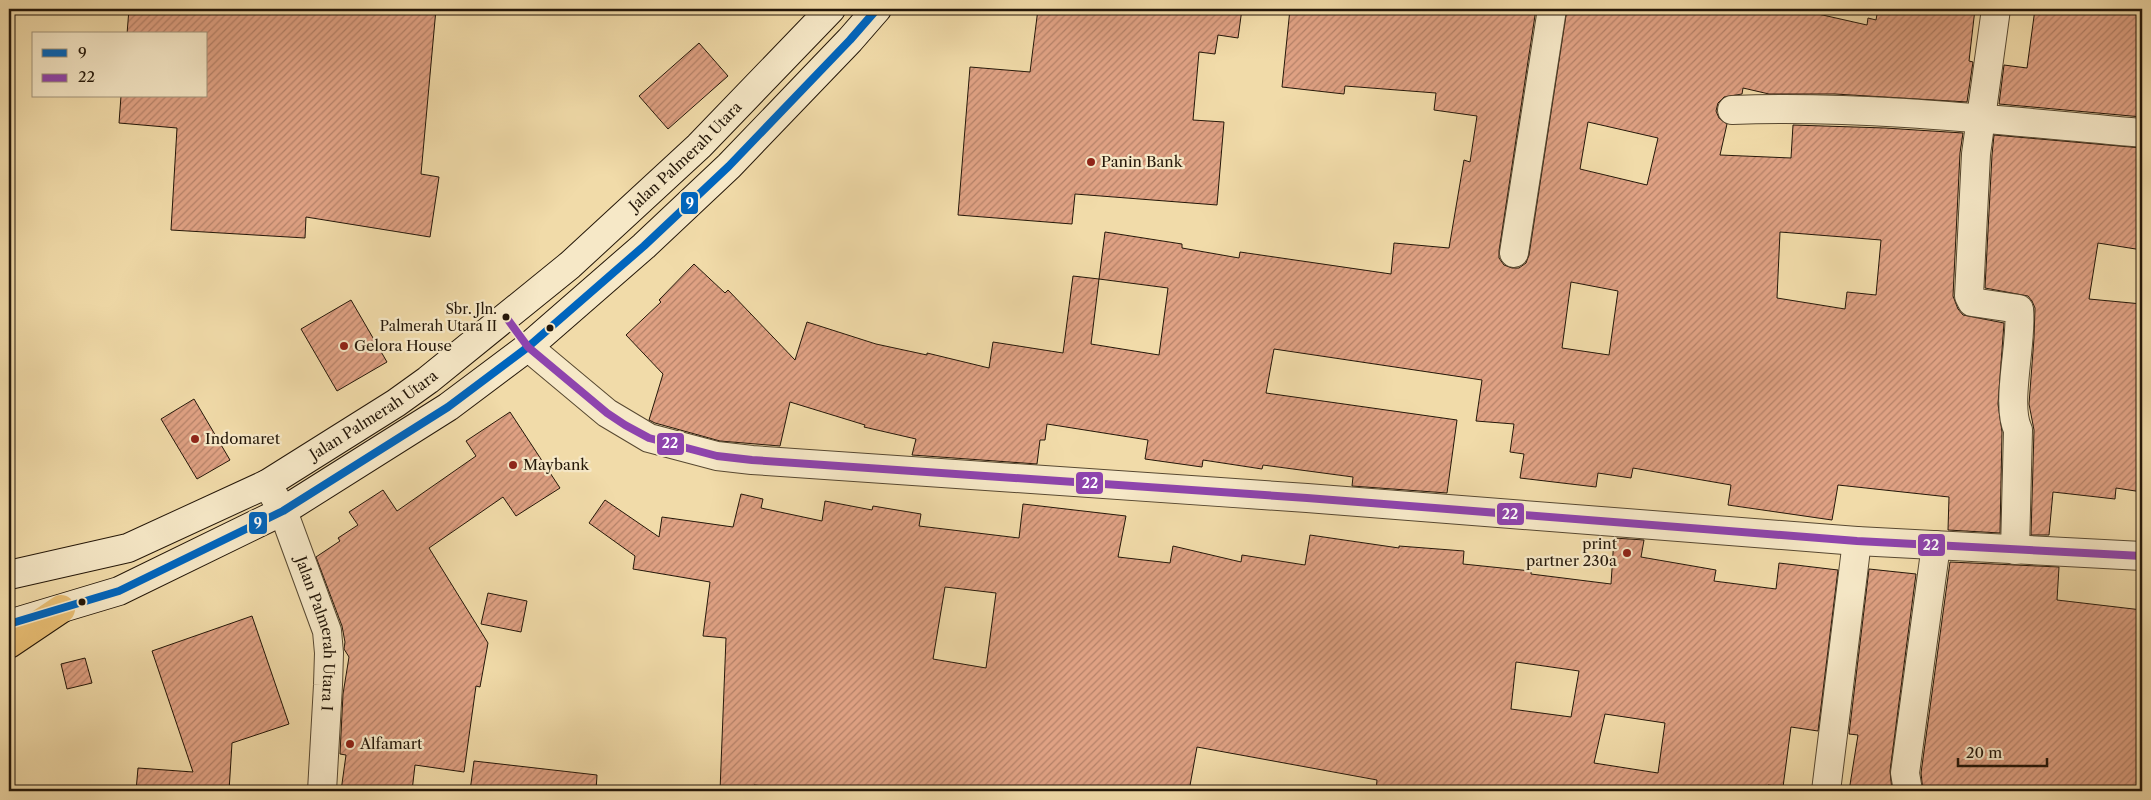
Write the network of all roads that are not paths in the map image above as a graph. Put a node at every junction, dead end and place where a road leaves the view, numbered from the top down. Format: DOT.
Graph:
graph roads {
  1 [pos="877,9"];
  2 [pos="1552,9"];
  3 [pos="1996,9"];
  4 [pos="827,13"];
  5 [pos="850,40"];
  6 [pos="1732,110"];
  7 [pos="1981,118"];
  8 [pos="2142,133"];
  9 [pos="1514,252"];
  10 [pos="506,317"];
  11 [pos="528,348"];
  12 [pos="428,380"];
  13 [pos="448,407"];
  14 [pos="267,484"];
  15 [pos="283,511"];
  16 [pos="1857,541"];
  17 [pos="1936,545"];
  18 [pos="2015,550"];
  19 [pos="2142,556"];
  20 [pos="9,575"];
  21 [pos="61,609"];
  22 [pos="9,624"];
  23 [pos="9,644"];
  24 [pos="322,791"];
  25 [pos="1826,791"];
  26 [pos="1908,791"];
  1 -- 5 [label="street, Jalan Palmerah Utara"];
  2 -- 9 [label="street"];
  3 -- 7 [label="street"];
  4 -- 5 [label="street"];
  4 -- 10 [label="street, Jalan Palmerah Utara"];
  5 -- 11 [label="street, Jalan Palmerah Utara"];
  6 -- 7 [label="street"];
  7 -- 8 [label="street"];
  7 -- 18 [label="street"];
  10 -- 11 [label="street"];
  10 -- 12 [label="street, Jalan Palmerah Utara"];
  11 -- 13 [label="street, Jalan Palmerah Utara"];
  11 -- 16 [label="street"];
  12 -- 13 [label="street"];
  12 -- 14 [label="street, Jalan Palmerah Utara"];
  13 -- 15 [label="street, Jalan Palmerah Utara"];
  14 -- 15 [label="street, Jalan Palmerah Utara I"];
  14 -- 20 [label="street, Jalan Palmerah Utara"];
  15 -- 21 [label="street, Jalan Palmerah Utara"];
  15 -- 24 [label="street, Jalan Palmerah Utara I"];
  16 -- 17 [label="street"];
  16 -- 25 [label="street"];
  17 -- 18 [label="street"];
  17 -- 26 [label="street"];
  18 -- 19 [label="street"];
  21 -- 22 [label="street, Jalan Palmerah Utara"];
  21 -- 23 [label="highway"];
}
